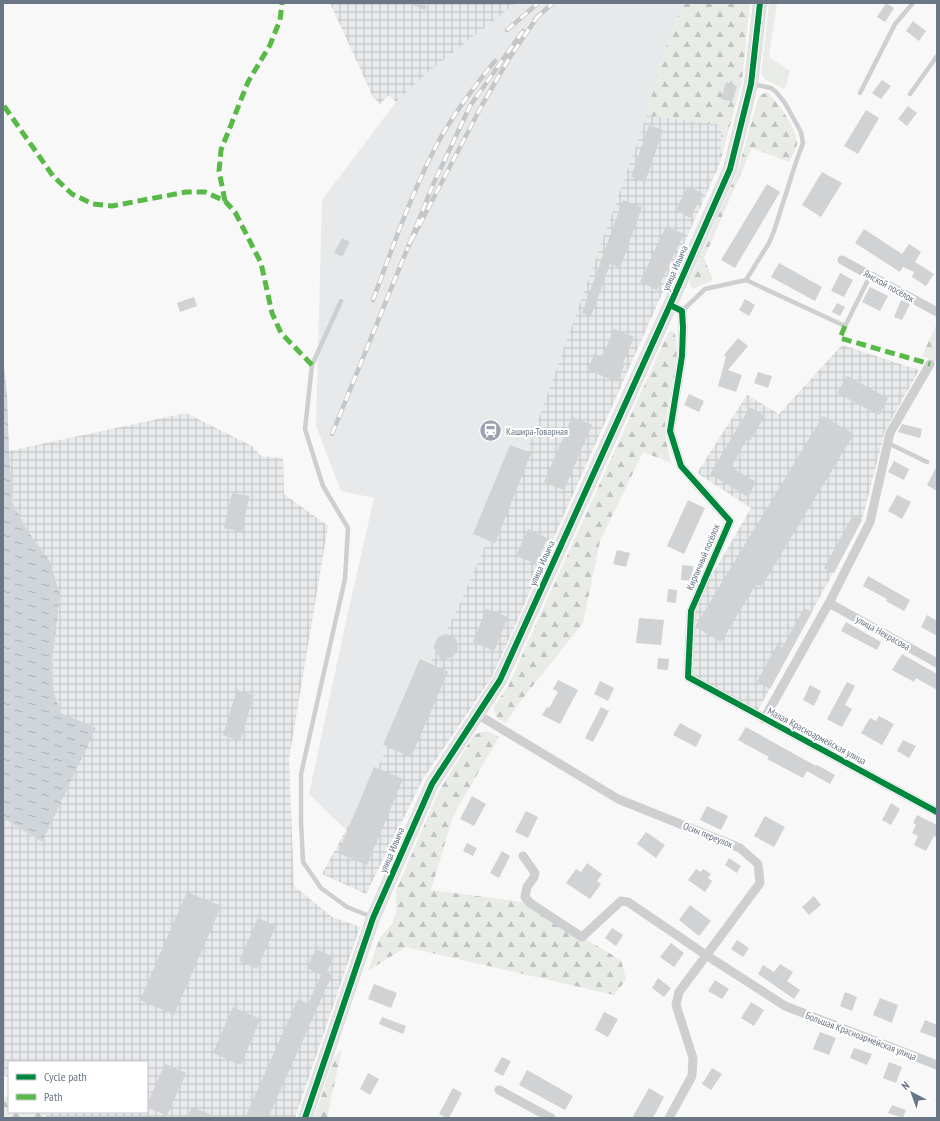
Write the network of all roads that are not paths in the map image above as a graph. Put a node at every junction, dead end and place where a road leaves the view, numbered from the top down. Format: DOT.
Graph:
graph roads {
  1 [pos="414,3"];
  2 [pos="760,3"];
  3 [pos="913,3"];
  4 [pos="424,7"];
  5 [pos="937,56"];
  6 [pos="751,84"];
  7 [pos="860,94"];
  8 [pos="910,94"];
  9 [pos="842,260"];
  10 [pos="870,276"];
  11 [pos="746,280"];
  12 [pos="341,301"];
  13 [pos="676,308"];
  14 [pos="937,312"];
  15 [pos="930,364"];
  16 [pos="888,443"];
  17 [pos="927,462"];
  18 [pos="829,603"];
  19 [pos="937,663"];
  20 [pos="688,677"];
  21 [pos="477,714"];
  22 [pos="764,718"];
  23 [pos="937,812"];
  24 [pos="523,856"];
  25 [pos="373,918"];
  26 [pos="706,956"];
  27 [pos="937,1065"];
  28 [pos="499,1090"];
  29 [pos="304,1118"];
  30 [pos="551,1118"];
  31 [pos="669,1118"];
  1 -- 4 [label="lane"];
  2 -- 6 [label="street, улица Ильича"];
  3 -- 7 [label="lane"];
  5 -- 8 [label="lane"];
  6 -- 11 [label="lane"];
  6 -- 13 [label="street, улица Ильича"];
  9 -- 10 [label="street, Ямской посёлок"];
  10 -- 11 [label="lane"];
  10 -- 14 [label="street, Ямской посёлок"];
  11 -- 13 [label="lane"];
  12 -- 25 [label="lane"];
  13 -- 20 [label="street, Кирпичный посёлок"];
  13 -- 21 [label="street, улица Ильича"];
  15 -- 16 [label="street"];
  16 -- 17 [label="lane"];
  16 -- 18 [label="street"];
  18 -- 19 [label="street, улица Некрасова"];
  18 -- 22 [label="street"];
  20 -- 22 [label="street, Малая Красноармейская улица"];
  21 -- 25 [label="street, улица Ильича"];
  21 -- 26 [label="street, Осин переулок"];
  22 -- 23 [label="street, Малая Красноармейская улица"];
  24 -- 26 [label="street"];
  25 -- 29 [label="street, улица Ильича"];
  26 -- 27 [label="street, Большая Красноармейская улица"];
  26 -- 31 [label="street, Осин переулок"];
  28 -- 30 [label="street"];
}
